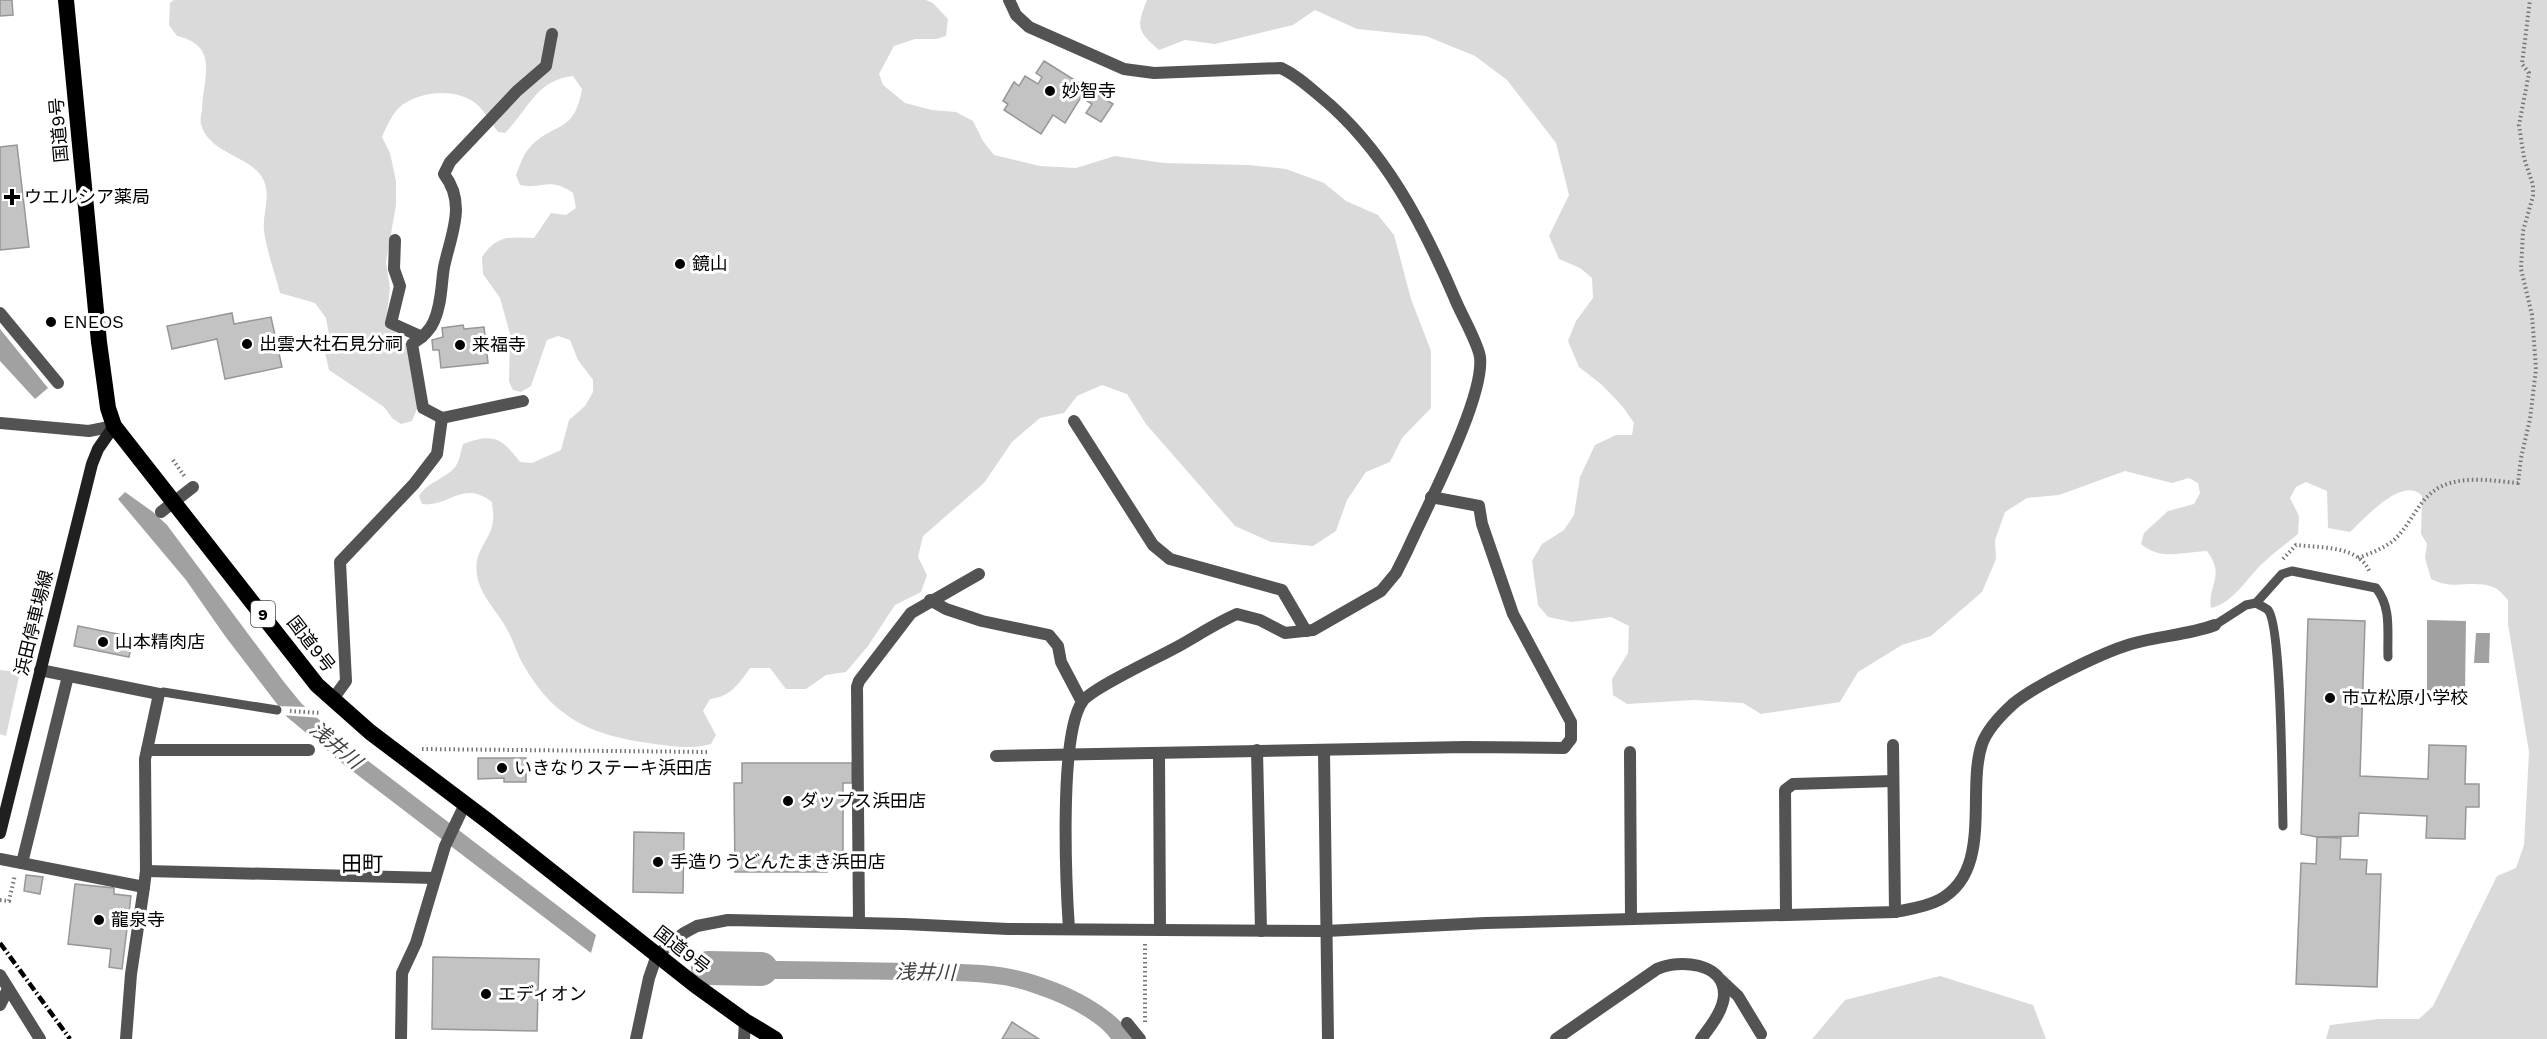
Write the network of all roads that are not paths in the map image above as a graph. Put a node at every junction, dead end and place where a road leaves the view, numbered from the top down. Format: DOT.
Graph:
graph roads {
  1 [pos="66,0"];
  2 [pos="1009,0"];
  3 [pos="552,34"];
  4 [pos="395,240"];
  5 [pos="0,313"];
  6 [pos="422,338"];
  7 [pos="58,383"];
  8 [pos="523,401"];
  9 [pos="442,418"];
  10 [pos="1074,421"];
  11 [pos="0,423"];
  12 [pos="114,426"];
  13 [pos="193,487"];
  14 [pos="1431,497"];
  15 [pos="161,512"];
  16 [pos="979,574"];
  17 [pos="930,600"];
  18 [pos="2256,603"];
  19 [pos="2215,625"];
  20 [pos="1306,631"];
  21 [pos="2388,657"];
  22 [pos="40,670"];
  23 [pos="68,676"];
  24 [pos="159,694"];
  25 [pos="333,699"];
  26 [pos="1082,702"];
  27 [pos="277,710"];
  28 [pos="1893,745"];
  29 [pos="147,750"];
  30 [pos="309,750"];
  31 [pos="1257,750"];
  32 [pos="1324,751"];
  33 [pos="1630,752"];
  34 [pos="1158,754"];
  35 [pos="1068,755"];
  36 [pos="996,756"];
  37 [pos="1893,781"];
  38 [pos="465,804"];
  39 [pos="2283,826"];
  40 [pos="0,833"];
  41 [pos="0,859"];
  42 [pos="19,863"];
  43 [pos="146,871"];
  44 [pos="435,878"];
  45 [pos="144,887"];
  46 [pos="1895,912"];
  47 [pos="1786,914"];
  48 [pos="1631,918"];
  49 [pos="859,923"];
  50 [pos="1069,929"];
  51 [pos="1160,930"];
  52 [pos="1261,931"];
  53 [pos="1326,931"];
  54 [pos="657,955"];
  55 [pos="0,975"];
  56 [pos="1720,980"];
  57 [pos="8,989"];
  58 [pos="0,1005"];
  59 [pos="745,1021"];
  60 [pos="1127,1023"];
  61 [pos="1142,1034"];
  62 [pos="1761,1034"];
  63 [pos="40,1039"];
  64 [pos="126,1039"];
  65 [pos="400,1039"];
  66 [pos="636,1039"];
  67 [pos="744,1039"];
  68 [pos="775,1039"];
  69 [pos="1328,1039"];
  70 [pos="1556,1039"];
  71 [pos="1701,1039"];
  1 -- 12 [label="highway, 国道9号 / 9"];
  2 -- 14 [label="street"];
  3 -- 6 [label="street"];
  4 -- 6 [label="street"];
  5 -- 7 [label="street"];
  6 -- 9 [label="street"];
  8 -- 9 [label="street"];
  9 -- 25 [label="street"];
  10 -- 20 [label="street"];
  11 -- 12 [label="street"];
  12 -- 22 [label="main road, 浜田停車場線"];
  12 -- 25 [label="highway, 国道9号 / 9"];
  13 -- 15 [label="street"];
  14 -- 20 [label="street"];
  14 -- 32 [label="street"];
  16 -- 17 [label="street"];
  17 -- 26 [label="street"];
  17 -- 49 [label="street"];
  18 -- 19 [label="lane"];
  18 -- 21 [label="lane"];
  18 -- 39 [label="lane"];
  19 -- 46 [label="street"];
  20 -- 26 [label="street"];
  22 -- 23 [label="street"];
  22 -- 40 [label="main road, 浜田停車場線"];
  23 -- 24 [label="street"];
  23 -- 42 [label="street"];
  24 -- 27 [label="lane"];
  24 -- 29 [label="street"];
  25 -- 38 [label="highway, 国道9号 / 9"];
  26 -- 35 [label="street"];
  28 -- 37 [label="street"];
  29 -- 30 [label="street"];
  29 -- 43 [label="street"];
  31 -- 32 [label="street"];
  31 -- 34 [label="street"];
  31 -- 52 [label="street"];
  32 -- 53 [label="street"];
  33 -- 48 [label="street"];
  34 -- 35 [label="street"];
  34 -- 51 [label="street"];
  35 -- 36 [label="street"];
  35 -- 50 [label="street"];
  37 -- 46 [label="street"];
  37 -- 47 [label="street"];
  38 -- 44 [label="street"];
  38 -- 54 [label="highway, 国道9号 / 9"];
  41 -- 42 [label="street"];
  42 -- 45 [label="street"];
  43 -- 44 [label="street"];
  43 -- 45 [label="street"];
  44 -- 65 [label="street"];
  45 -- 64 [label="street"];
  46 -- 47 [label="street"];
  47 -- 48 [label="street"];
  48 -- 53 [label="street"];
  49 -- 50 [label="street"];
  49 -- 54 [label="street"];
  50 -- 51 [label="street"];
  51 -- 52 [label="street"];
  52 -- 53 [label="street"];
  53 -- 69 [label="street"];
  54 -- 59 [label="highway, 国道9号 / 9"];
  54 -- 66 [label="street"];
  55 -- 57 [label="street"];
  56 -- 62 [label="street"];
  56 -- 70 [label="street"];
  56 -- 71 [label="street"];
  57 -- 58 [label="street"];
  57 -- 63 [label="street"];
  59 -- 67 [label="street"];
  59 -- 68 [label="highway, 国道9号 / 9"];
  60 -- 61 [label="street"];
}
